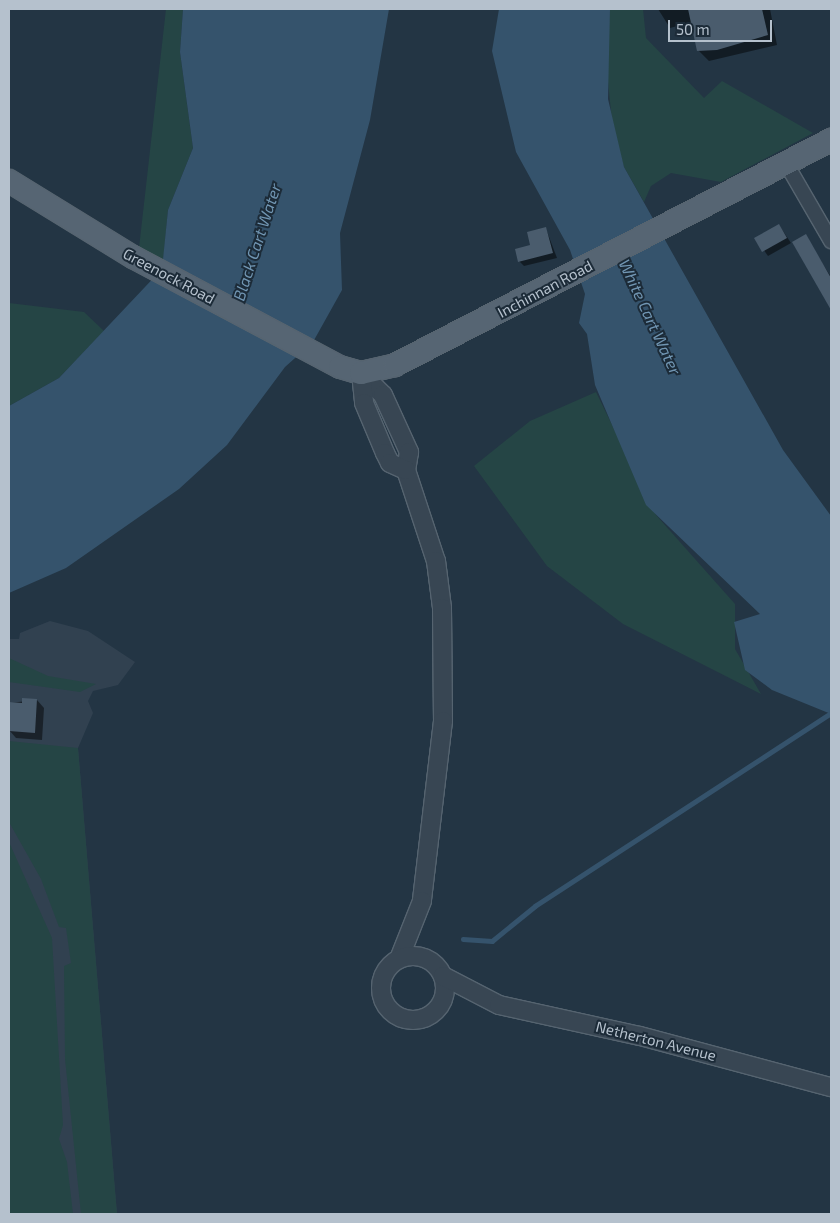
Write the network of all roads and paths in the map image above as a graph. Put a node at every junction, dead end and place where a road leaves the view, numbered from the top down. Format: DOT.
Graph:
graph roads {
  1 [pos="831,140"];
  2 [pos="787,165"];
  3 [pos="9,181"];
  4 [pos="831,241"];
  5 [pos="361,373"];
  6 [pos="419,919"];
  7 [pos="399,959"];
  8 [pos="427,959"];
  9 [pos="443,976"];
  10 [pos="479,998"];
  11 [pos="441,1003"];
  12 [pos="831,1087"];
  1 -- 2 [label="main road, Inchinnan Road"];
  2 -- 4 [label="street"];
  2 -- 5 [label="main road, Inchinnan Road"];
  3 -- 5 [label="main road, Greenock Road"];
  5 -- 6 [label="street"];
  6 -- 7 [label="street"];
  6 -- 8 [label="street"];
  7 -- 8 [label="street"];
  7 -- 11 [label="street"];
  8 -- 9 [label="street"];
  9 -- 10 [label="street, Netherton Avenue"];
  9 -- 11 [label="street"];
  10 -- 11 [label="street, Netherton Avenue"];
  10 -- 12 [label="street, Netherton Avenue"];
}
